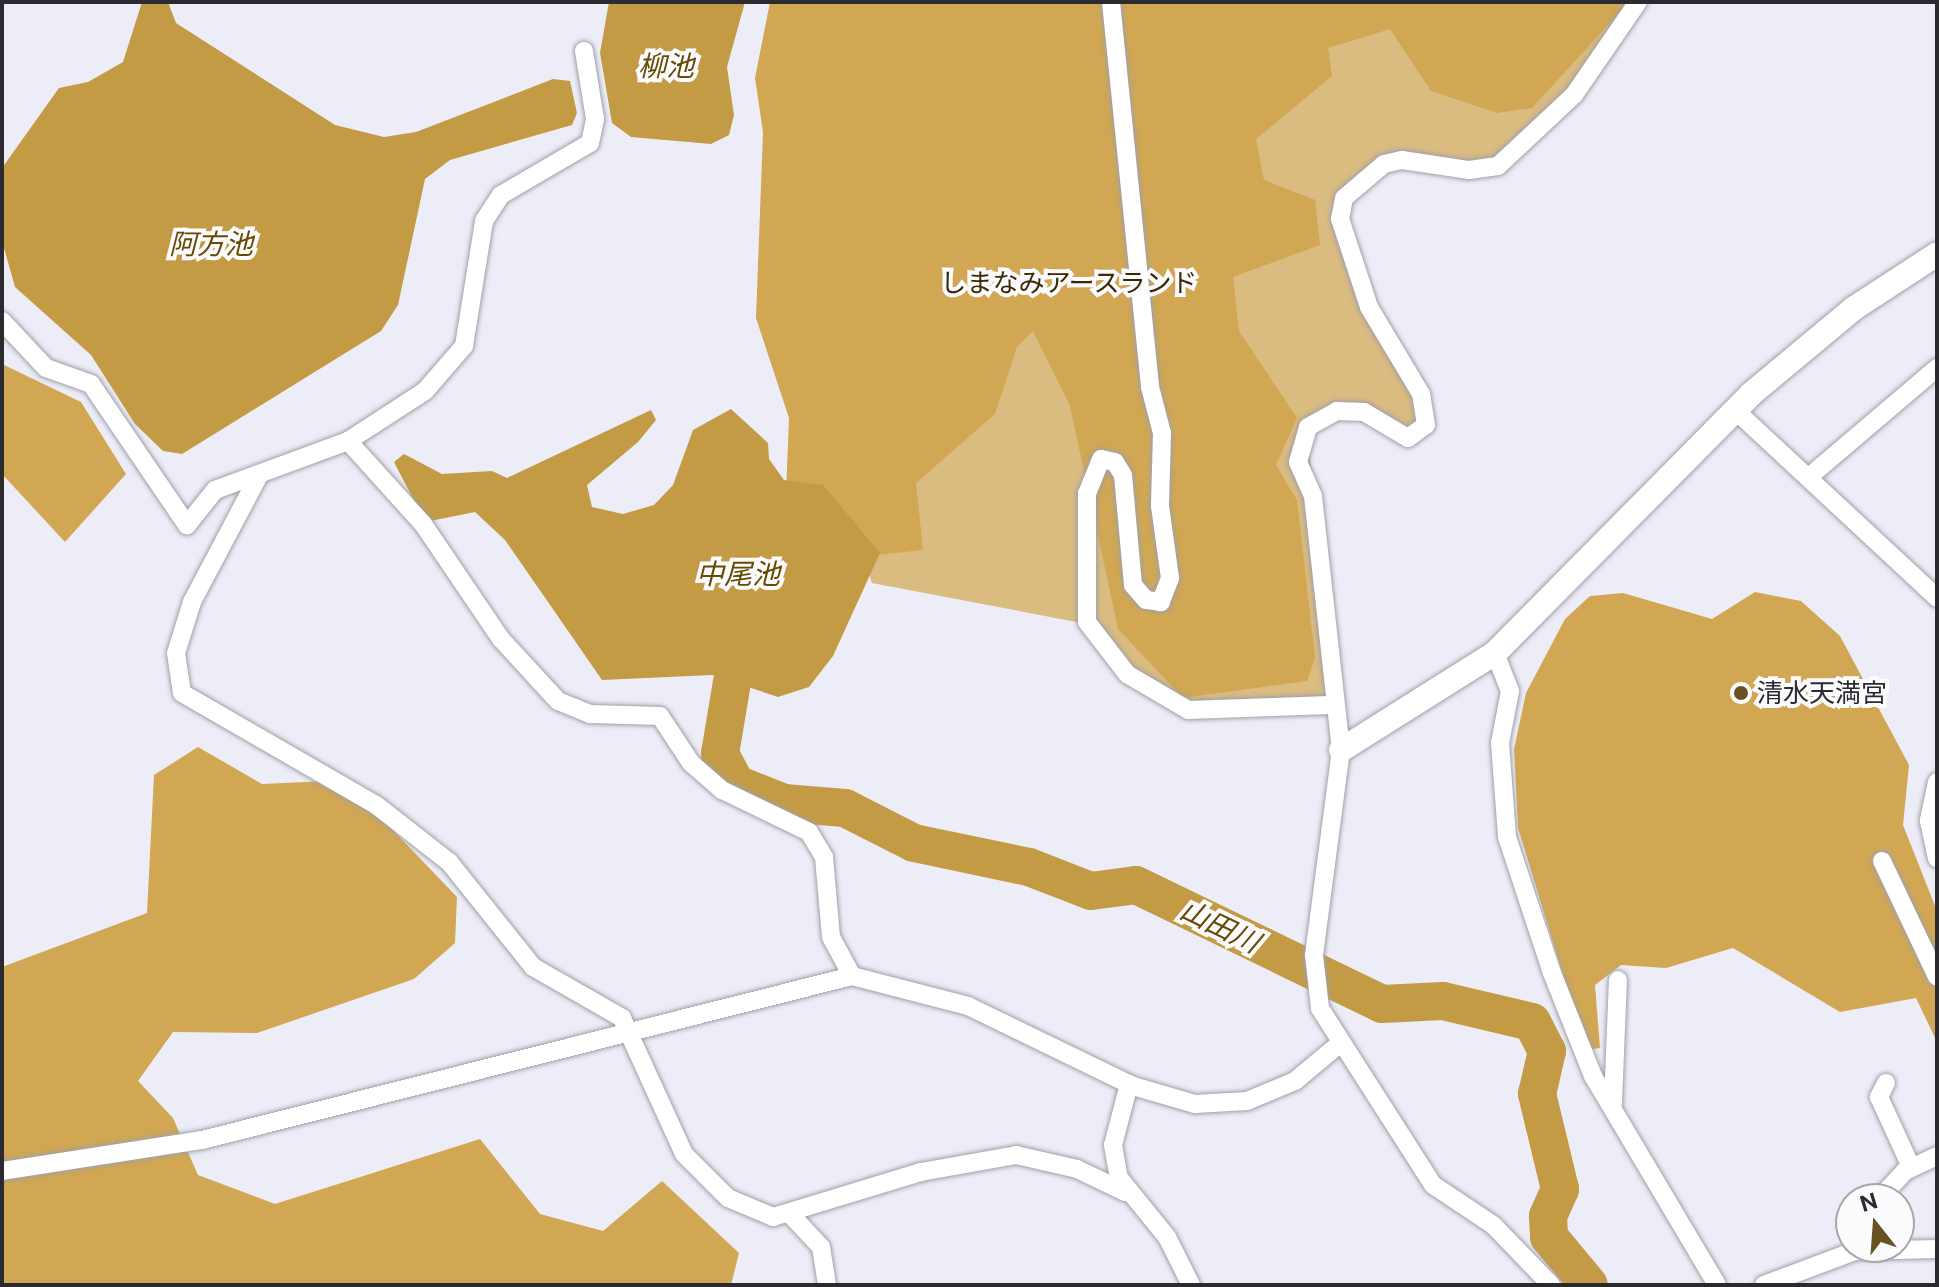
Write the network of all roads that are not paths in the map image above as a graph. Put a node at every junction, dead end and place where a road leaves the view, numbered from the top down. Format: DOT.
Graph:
graph roads {
  1 [pos="1111,2"];
  2 [pos="1638,2"];
  3 [pos="584,51"];
  4 [pos="1937,254"];
  5 [pos="2,321"];
  6 [pos="1937,368"];
  7 [pos="1735,410"];
  8 [pos="348,441"];
  9 [pos="1810,476"];
  10 [pos="257,479"];
  11 [pos="1937,598"];
  12 [pos="1495,653"];
  13 [pos="1330,705"];
  14 [pos="1341,750"];
  15 [pos="1937,782"];
  16 [pos="1937,858"];
  17 [pos="1882,861"];
  18 [pos="852,976"];
  19 [pos="1937,977"];
  20 [pos="1618,980"];
  21 [pos="629,1032"];
  22 [pos="1338,1045"];
  23 [pos="1886,1083"];
  24 [pos="1129,1084"];
  25 [pos="1613,1103"];
  26 [pos="1937,1156"];
  27 [pos="1911,1167"];
  28 [pos="2,1171"];
  29 [pos="1895,1183"];
  30 [pos="1125,1192"];
  31 [pos="790,1214"];
  32 [pos="1915,1249"];
  33 [pos="1937,1249"];
  34 [pos="1835,1257"];
  35 [pos="827,1285"];
  36 [pos="1191,1285"];
  37 [pos="1551,1285"];
  38 [pos="1717,1285"];
  39 [pos="1764,1285"];
  1 -- 13 [label="street"];
  2 -- 13 [label="street"];
  3 -- 8 [label="street"];
  4 -- 7 [label="street"];
  5 -- 10 [label="street"];
  6 -- 9 [label="street"];
  7 -- 9 [label="street"];
  7 -- 12 [label="street"];
  8 -- 10 [label="street"];
  8 -- 18 [label="street"];
  9 -- 11 [label="street"];
  10 -- 21 [label="street"];
  12 -- 14 [label="street"];
  12 -- 25 [label="street"];
  13 -- 14 [label="street"];
  14 -- 22 [label="street"];
  15 -- 16 [label="street"];
  17 -- 19 [label="street"];
  18 -- 21 [label="street"];
  18 -- 24 [label="street"];
  20 -- 25 [label="street"];
  21 -- 28 [label="street"];
  21 -- 31 [label="street"];
  22 -- 24 [label="street"];
  22 -- 37 [label="street"];
  23 -- 27 [label="street"];
  24 -- 30 [label="street"];
  25 -- 38 [label="street"];
  26 -- 27 [label="street"];
  27 -- 29 [label="street"];
  30 -- 31 [label="street"];
  30 -- 36 [label="street"];
  31 -- 35 [label="street"];
  32 -- 33 [label="street"];
  34 -- 39 [label="street"];
}
